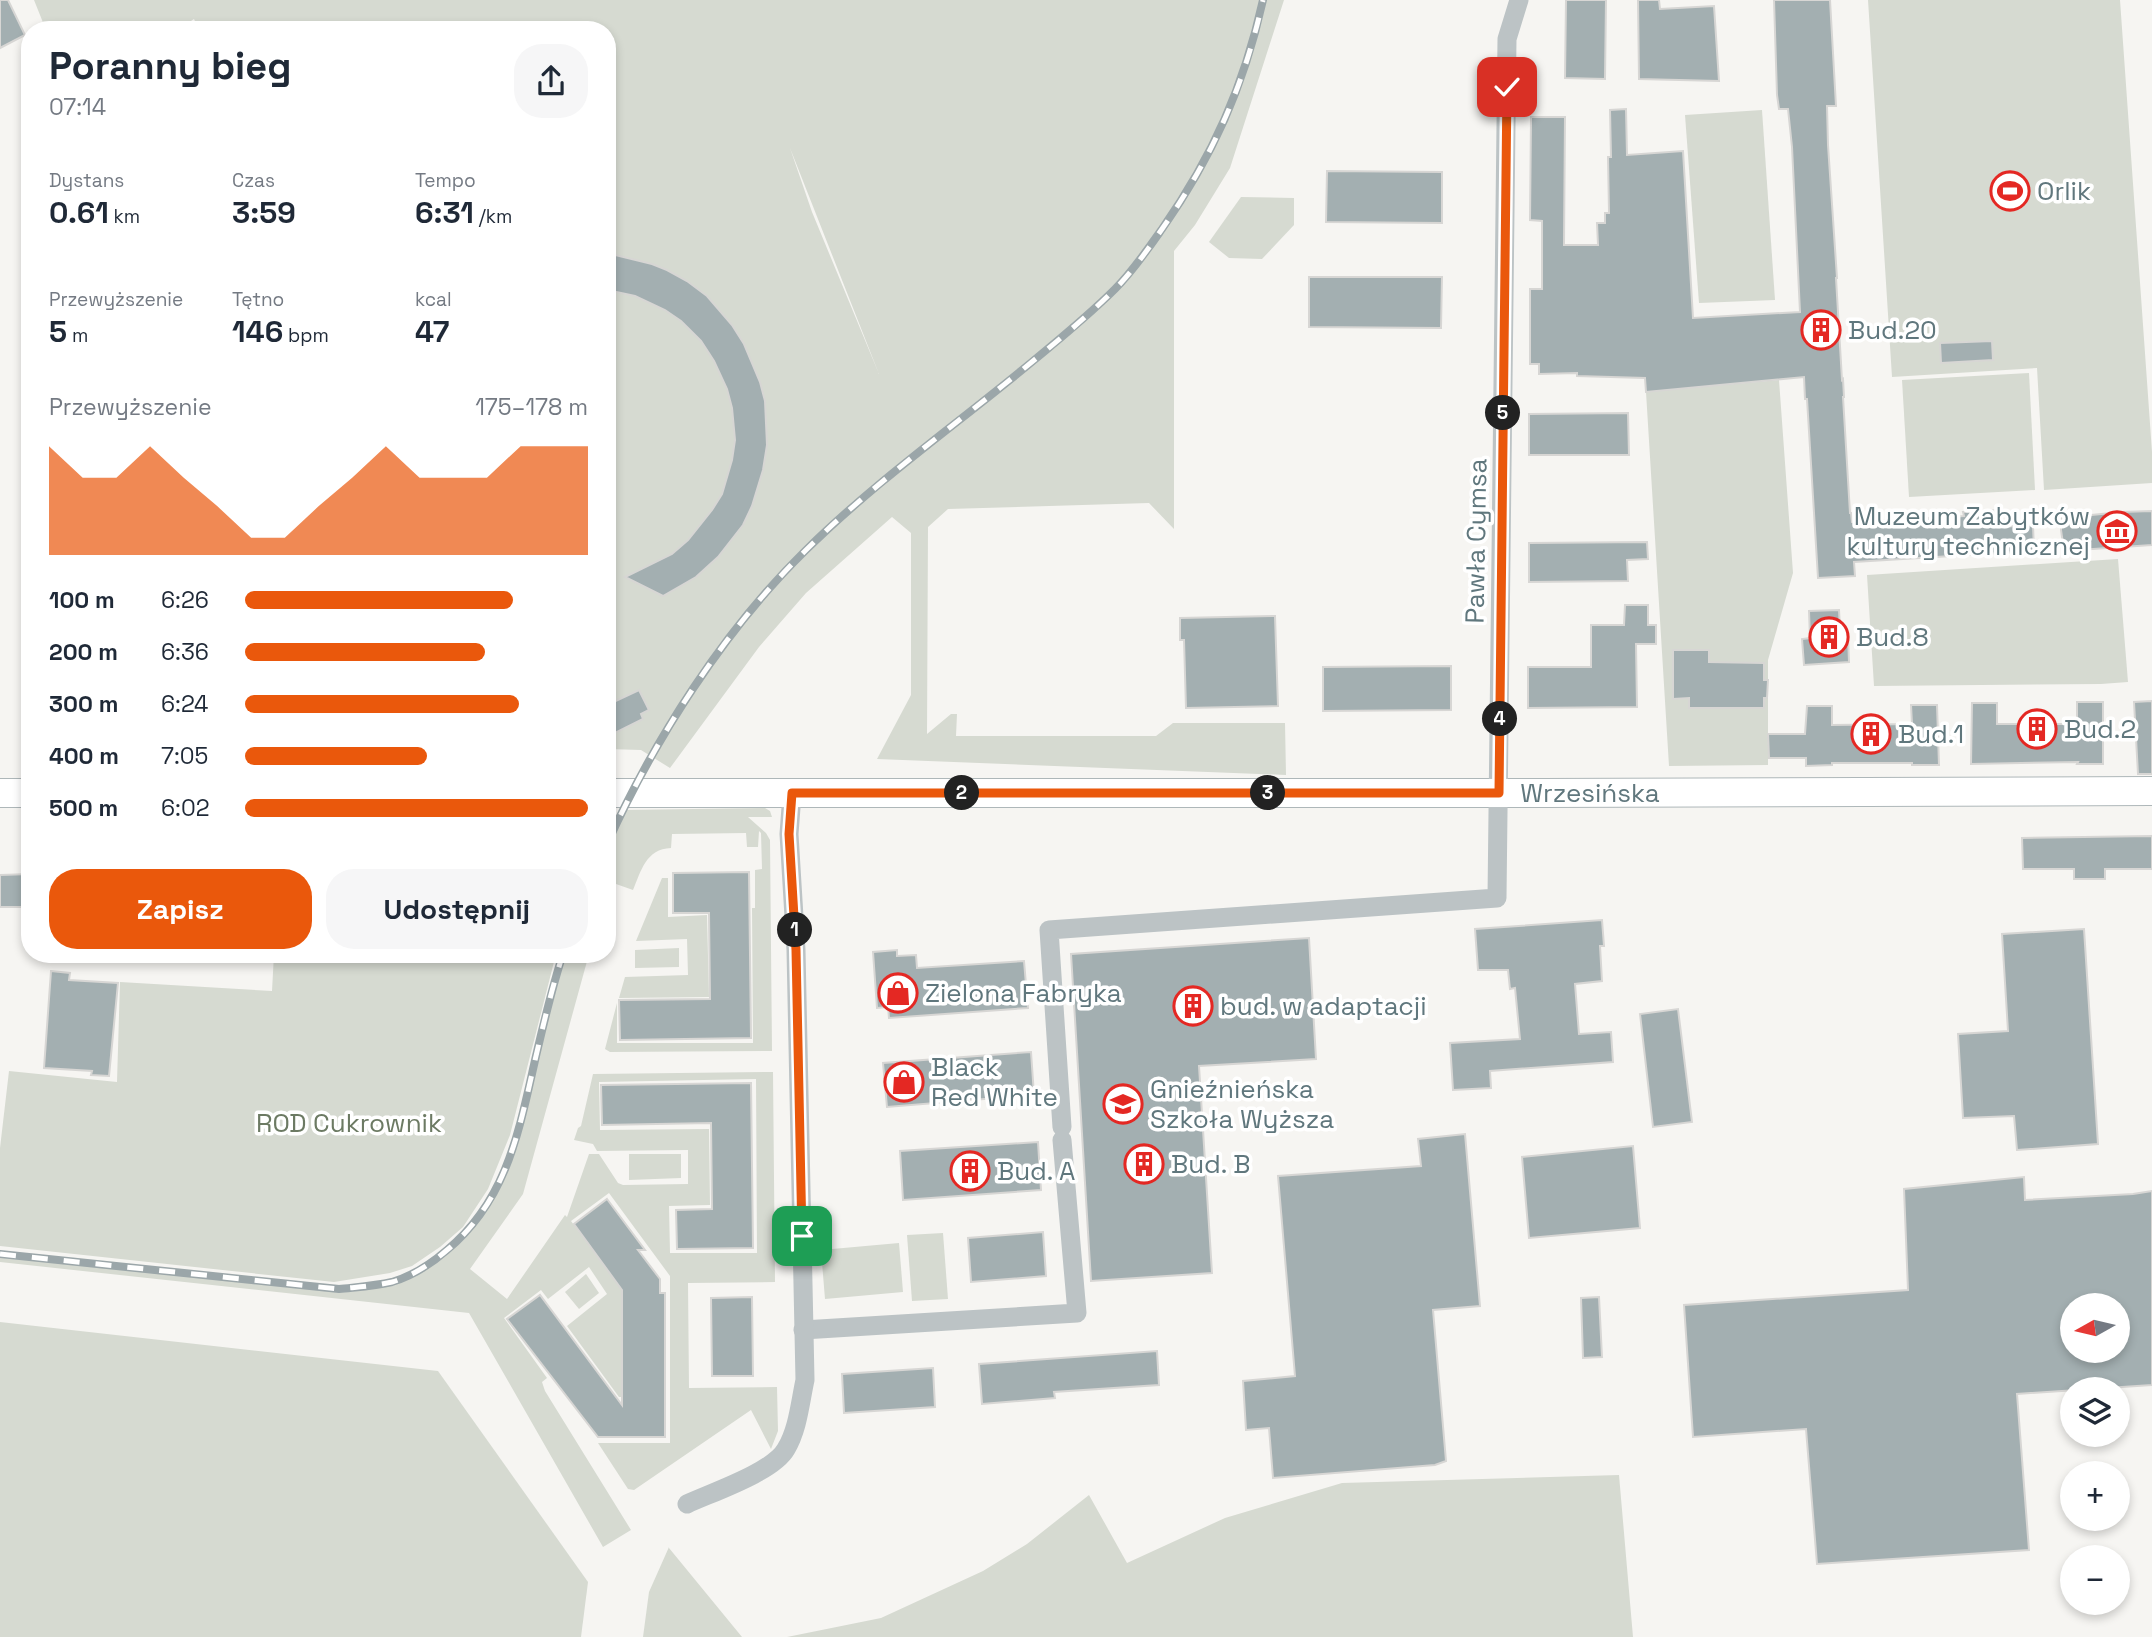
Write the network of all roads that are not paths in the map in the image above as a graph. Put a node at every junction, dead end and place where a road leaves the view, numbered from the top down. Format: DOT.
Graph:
graph roads {
  1 [pos="1519,0"];
  2 [pos="2152,791"];
  3 [pos="0,793"];
  4 [pos="21,793"];
  5 [pos="616,793"];
  6 [pos="792,793"];
  7 [pos="1499,793"];
  8 [pos="803,1330"];
  9 [pos="687,1504"];
  1 -- 7 [label="street, Pawła Cymsa"];
  2 -- 7 [label="street, Wrzesińska"];
  3 -- 4 [label="street"];
  5 -- 6 [label="street, Wrzesińska"];
  6 -- 7 [label="street, Wrzesińska"];
  6 -- 8 [label="street"];
  7 -- 8 [label="street, Pawła Cymsa"];
  8 -- 9 [label="street"];
}
